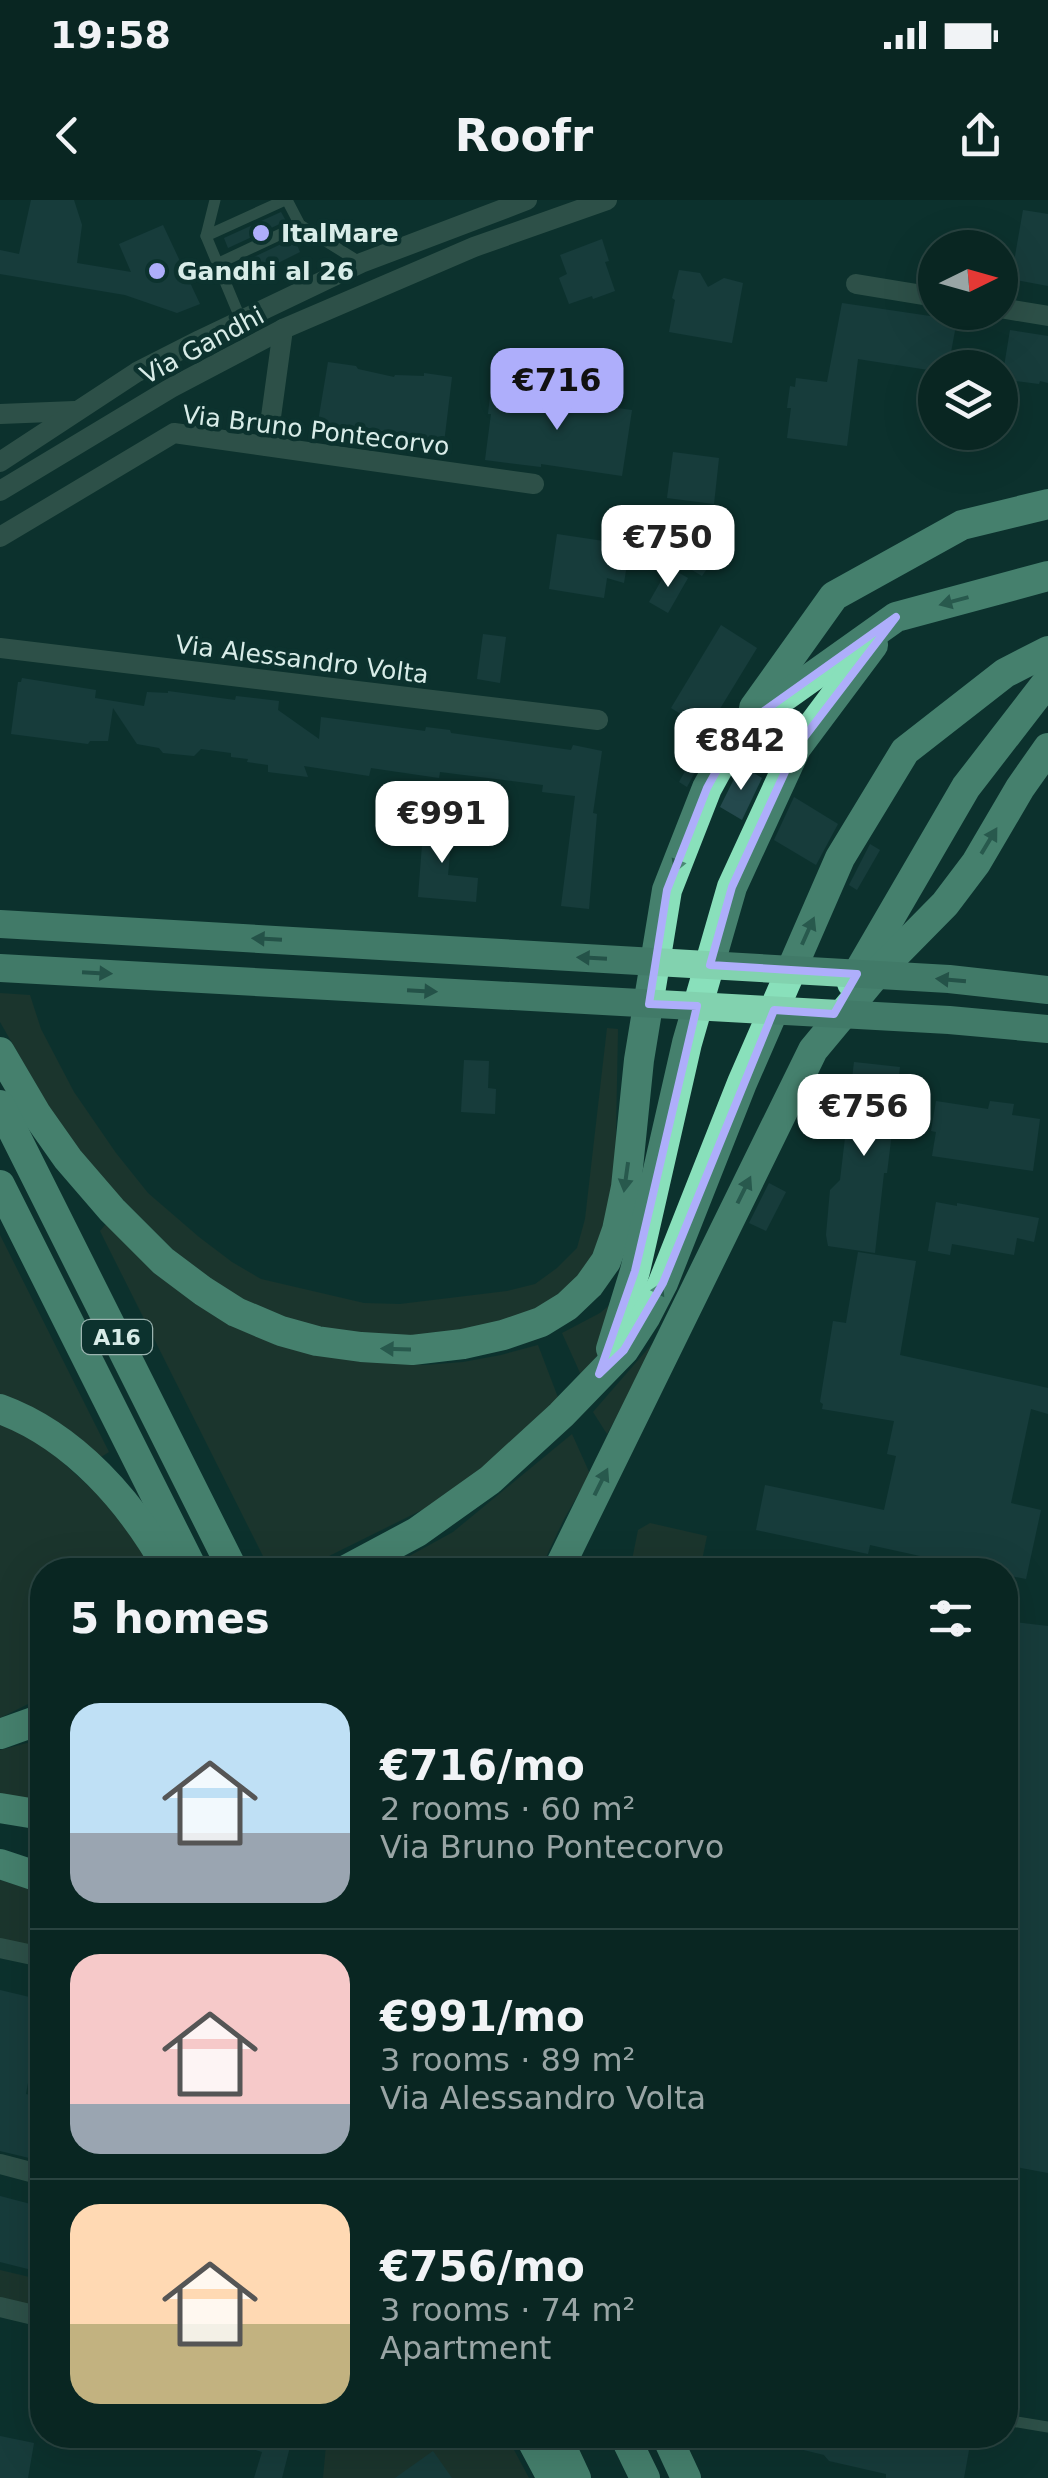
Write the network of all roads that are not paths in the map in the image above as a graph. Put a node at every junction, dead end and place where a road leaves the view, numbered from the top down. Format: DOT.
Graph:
graph roads {
  1 [pos="215,200"];
  2 [pos="286,200"];
  3 [pos="528,200"];
  4 [pos="606,200"];
  5 [pos="300,225"];
  6 [pos="206,236"];
  7 [pos="218,263"];
  8 [pos="361,263"];
  9 [pos="856,284"];
  10 [pos="918,294"];
  11 [pos="1018,311"];
  12 [pos="1048,316"];
  13 [pos="241,320"];
  14 [pos="283,329"];
  15 [pos="76,410"];
  16 [pos="0,414"];
  17 [pos="266,446"];
  18 [pos="0,462"];
  19 [pos="534,484"];
  20 [pos="0,491"];
  21 [pos="1048,504"];
  22 [pos="0,537"];
  23 [pos="1048,576"];
  24 [pos="896,617"];
  25 [pos="0,648"];
  26 [pos="1048,650"];
  27 [pos="1048,681"];
  28 [pos="598,720"];
  29 [pos="740,728"];
  30 [pos="1048,748"];
  31 [pos="0,924"];
  32 [pos="0,968"];
  33 [pos="1048,990"];
  34 [pos="1048,1029"];
  35 [pos="813,1050"];
  36 [pos="0,1052"];
  37 [pos="0,1105"];
  38 [pos="0,1185"];
  39 [pos="599,1374"];
  40 [pos="0,1408"];
  41 [pos="163,1558"];
  42 [pos="187,1558"];
  43 [pos="227,1558"];
  44 [pos="368,1558"];
  45 [pos="564,1558"];
  46 [pos="30,1723"];
  47 [pos="0,1734"];
  48 [pos="0,1808"];
  49 [pos="30,1813"];
  50 [pos="0,1864"];
  51 [pos="30,1874"];
  52 [pos="0,1948"];
  53 [pos="30,1954"];
  54 [pos="0,2164"];
  55 [pos="30,2172"];
  56 [pos="0,2307"];
  57 [pos="30,2315"];
  58 [pos="1018,2422"];
  59 [pos="1048,2427"];
  60 [pos="536,2448"];
  61 [pos="562,2448"];
  62 [pos="630,2448"];
  63 [pos="672,2448"];
  64 [pos="693,2448"];
  65 [pos="552,2478"];
  66 [pos="576,2478"];
  67 [pos="645,2478"];
  68 [pos="686,2478"];
  69 [pos="706,2478"];
  1 -- 6 [label="lane"];
  2 -- 5 [label="lane"];
  2 -- 6 [label="lane"];
  3 -- 8 [label="street, Via Gandhi"];
  4 -- 14 [label="street, Via Gandhi"];
  5 -- 7 [label="lane"];
  5 -- 8 [label="lane"];
  6 -- 7 [label="lane"];
  7 -- 13 [label="lane"];
  8 -- 13 [label="street, Via Gandhi"];
  9 -- 10 [label="street"];
  11 -- 12 [label="street"];
  13 -- 15 [label="street, Via Gandhi"];
  14 -- 17 [label="street"];
  14 -- 20 [label="street, Via Gandhi"];
  15 -- 16 [label="street"];
  15 -- 18 [label="street, Via Gandhi"];
  17 -- 19 [label="street, Via Bruno Pontecorvo"];
  17 -- 22 [label="street, Via Bruno Pontecorvo"];
  21 -- 29 [label="highway"];
  23 -- 24 [label="highway, one-way"];
  24 -- 29 [label="highway"];
  24 -- 39 [label="highway"];
  25 -- 28 [label="street, Via Alessandro Volta"];
  39 -- 26 [label="highway, one-way"];
  27 -- 35 [label="highway"];
  29 -- 36 [label="highway, one-way"];
  35 -- 30 [label="highway, one-way"];
  33 -- 31 [label="highway, one-way, bridge"];
  32 -- 34 [label="highway, one-way, bridge"];
  45 -- 35 [label="highway, one-way"];
  37 -- 43 [label="highway, A16"];
  38 -- 42 [label="highway, A16"];
  39 -- 44 [label="highway"];
  40 -- 41 [label="highway"];
  46 -- 47 [label="highway"];
  48 -- 49 [label="highway"];
  50 -- 51 [label="highway"];
  52 -- 53 [label="street"];
  54 -- 55 [label="street"];
  56 -- 57 [label="street"];
  58 -- 59 [label="lane"];
  60 -- 65 [label="highway"];
  61 -- 66 [label="highway"];
  62 -- 67 [label="highway"];
  63 -- 68 [label="highway"];
  64 -- 69 [label="highway"];
}
